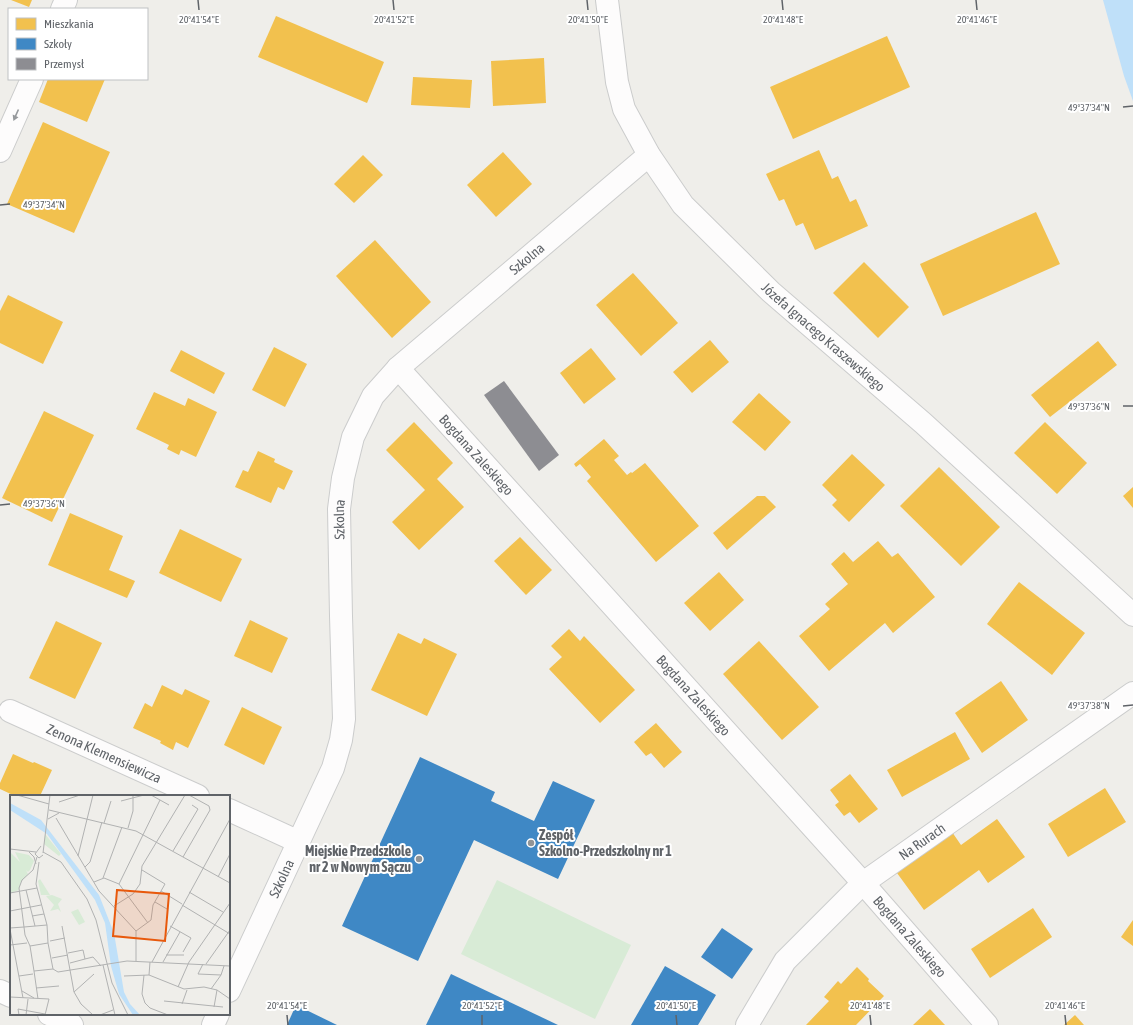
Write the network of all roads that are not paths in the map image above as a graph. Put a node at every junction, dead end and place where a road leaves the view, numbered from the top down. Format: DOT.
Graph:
graph roads {
  1 [pos="606,0"];
  2 [pos="32,80"];
  3 [pos="0,151"];
  4 [pos="649,155"];
  5 [pos="398,368"];
  6 [pos="1133,615"];
  7 [pos="1133,693"];
  8 [pos="10,711"];
  9 [pos="196,795"];
  10 [pos="230,810"];
  11 [pos="299,842"];
  12 [pos="863,883"];
  13 [pos="230,989"];
  14 [pos="0,991"];
  15 [pos="10,996"];
  16 [pos="51,1015"];
  17 [pos="218,1015"];
  18 [pos="72,1025"];
  19 [pos="213,1025"];
  20 [pos="746,1025"];
  21 [pos="987,1025"];
  1 -- 4 [label="street, Józefa Ignacego Kraszewskiego"];
  2 -- 3 [label="street, one-way"];
  4 -- 5 [label="street, Szkolna"];
  4 -- 6 [label="street, Józefa Ignacego Kraszewskiego"];
  5 -- 11 [label="street, Szkolna"];
  5 -- 12 [label="street, Bogdana Zaleskiego"];
  7 -- 12 [label="street, Na Rurach"];
  8 -- 9 [label="street, Zenona Klemensiewicza"];
  10 -- 11 [label="street"];
  11 -- 13 [label="street, Szkolna"];
  12 -- 20 [label="street, Na Rurach"];
  12 -- 21 [label="street, Bogdana Zaleskiego"];
  14 -- 15 [label="street"];
  16 -- 18 [label="street"];
  17 -- 19 [label="street"];
}
